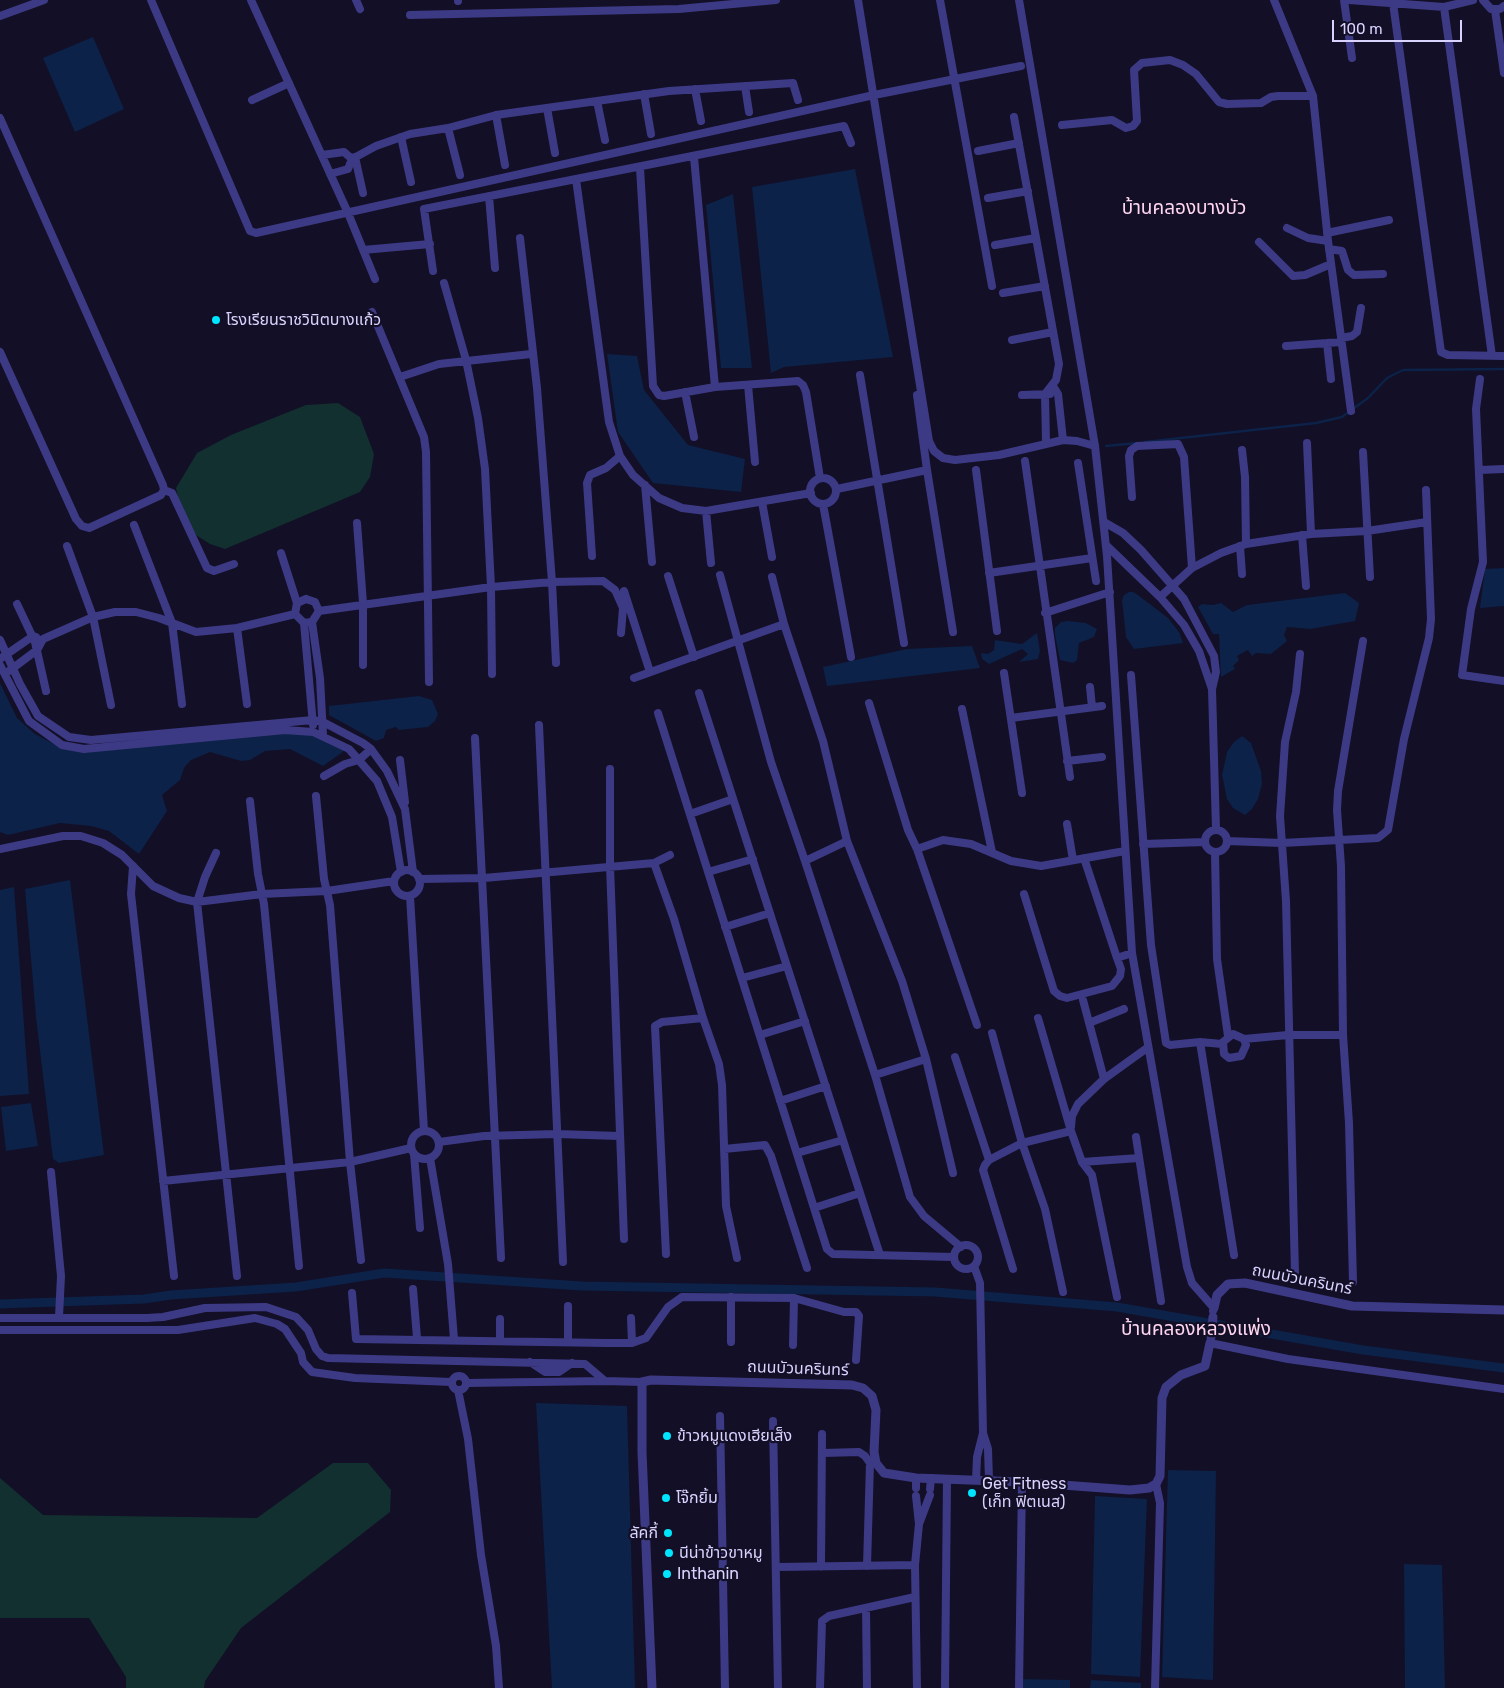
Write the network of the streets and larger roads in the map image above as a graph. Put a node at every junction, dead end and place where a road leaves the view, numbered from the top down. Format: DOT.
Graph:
graph roads {
  1 [pos="44,0"];
  2 [pos="151,0"];
  3 [pos="251,0"];
  4 [pos="356,0"];
  5 [pos="776,0"];
  6 [pos="858,0"];
  7 [pos="940,0"];
  8 [pos="1019,0"];
  9 [pos="1274,0"];
  10 [pos="1344,0"];
  11 [pos="1349,0"];
  12 [pos="1473,0"];
  13 [pos="1483,0"];
  14 [pos="1393,3"];
  15 [pos="1504,6"];
  16 [pos="1444,7"];
  17 [pos="360,9"];
  18 [pos="1495,10"];
  19 [pos="0,16"];
  20 [pos="410,16"];
  21 [pos="1352,58"];
  22 [pos="1021,66"];
  23 [pos="1504,73"];
  24 [pos="953,80"];
  25 [pos="289,83"];
  26 [pos="745,86"];
  27 [pos="695,89"];
  28 [pos="644,94"];
  29 [pos="874,95"];
  30 [pos="1313,96"];
  31 [pos="252,100"];
  32 [pos="598,100"];
  33 [pos="798,100"];
  34 [pos="547,108"];
  35 [pos="750,112"];
  36 [pos="496,115"];
  37 [pos="1014,117"];
  38 [pos="0,118"];
  39 [pos="701,121"];
  40 [pos="1062,125"];
  41 [pos="448,128"];
  42 [pos="651,134"];
  43 [pos="400,137"];
  44 [pos="605,140"];
  45 [pos="851,143"];
  46 [pos="1019,143"];
  47 [pos="978,151"];
  48 [pos="555,153"];
  49 [pos="322,154"];
  50 [pos="694,156"];
  51 [pos="354,158"];
  52 [pos="505,165"];
  53 [pos="640,168"];
  54 [pos="330,174"];
  55 [pos="460,175"];
  56 [pos="576,179"];
  57 [pos="411,182"];
  58 [pos="1028,191"];
  59 [pos="363,193"];
  60 [pos="489,196"];
  61 [pos="988,198"];
  62 [pos="348,212"];
  63 [pos="1389,220"];
  64 [pos="1287,228"];
  65 [pos="520,238"];
  66 [pos="1036,238"];
  67 [pos="1328,241"];
  68 [pos="1259,242"];
  69 [pos="430,244"];
  70 [pos="995,245"];
  71 [pos="362,250"];
  72 [pos="1331,264"];
  73 [pos="495,268"];
  74 [pos="433,271"];
  75 [pos="1383,274"];
  76 [pos="375,279"];
  77 [pos="444,283"];
  78 [pos="992,286"];
  79 [pos="1045,286"];
  80 [pos="1003,294"];
  81 [pos="1361,308"];
  82 [pos="372,312"];
  83 [pos="1053,332"];
  84 [pos="1012,340"];
  85 [pos="1341,340"];
  86 [pos="1327,343"];
  87 [pos="1286,346"];
  88 [pos="0,352"];
  89 [pos="531,354"];
  90 [pos="1492,356"];
  91 [pos="1504,356"];
  92 [pos="466,360"];
  93 [pos="913,372"];
  94 [pos="860,376"];
  95 [pos="400,378"];
  96 [pos="1331,378"];
  97 [pos="1480,379"];
  98 [pos="748,385"];
  99 [pos="1053,386"];
  100 [pos="715,387"];
  101 [pos="684,392"];
  102 [pos="1045,394"];
  103 [pos="1058,394"];
  104 [pos="1022,395"];
  105 [pos="1351,411"];
  106 [pos="694,437"];
  107 [pos="1063,440"];
  108 [pos="1307,443"];
  109 [pos="1046,444"];
  110 [pos="1095,446"];
  111 [pos="1242,450"];
  112 [pos="1363,452"];
  113 [pos="620,456"];
  114 [pos="1025,461"];
  115 [pos="755,462"];
  116 [pos="1078,463"];
  117 [pos="1504,469"];
  118 [pos="927,470"];
  119 [pos="976,470"];
  120 [pos="1480,470"];
  121 [pos="820,478"];
  122 [pos="875,481"];
  123 [pos="645,485"];
  124 [pos="837,489"];
  125 [pos="164,490"];
  126 [pos="1426,490"];
  127 [pos="811,492"];
  128 [pos="1132,496"];
  129 [pos="762,502"];
  130 [pos="823,504"];
  131 [pos="706,511"];
  132 [pos="1104,522"];
  133 [pos="1427,522"];
  134 [pos="357,523"];
  135 [pos="134,525"];
  136 [pos="1367,531"];
  137 [pos="1311,534"];
  138 [pos="1302,535"];
  139 [pos="1243,545"];
  140 [pos="67,546"];
  141 [pos="1107,546"];
  142 [pos="281,553"];
  143 [pos="592,556"];
  144 [pos="772,557"];
  145 [pos="1092,558"];
  146 [pos="652,562"];
  147 [pos="710,563"];
  148 [pos="234,564"];
  149 [pos="1040,566"];
  150 [pos="1192,568"];
  151 [pos="989,573"];
  152 [pos="1242,574"];
  153 [pos="720,575"];
  154 [pos="668,576"];
  155 [pos="772,577"];
  156 [pos="1370,577"];
  157 [pos="1096,581"];
  158 [pos="552,582"];
  159 [pos="1172,586"];
  160 [pos="1306,586"];
  161 [pos="491,587"];
  162 [pos="624,591"];
  163 [pos="1110,592"];
  164 [pos="427,596"];
  165 [pos="1160,597"];
  166 [pos="297,603"];
  167 [pos="17,604"];
  168 [pos="363,604"];
  169 [pos="319,611"];
  170 [pos="1046,613"];
  171 [pos="295,614"];
  172 [pos="93,616"];
  173 [pos="312,622"];
  174 [pos="172,623"];
  175 [pos="304,623"];
  176 [pos="784,624"];
  177 [pos="237,628"];
  178 [pos="997,631"];
  179 [pos="953,632"];
  180 [pos="621,633"];
  181 [pos="33,636"];
  182 [pos="43,639"];
  183 [pos="0,640"];
  184 [pos="738,641"];
  185 [pos="1363,641"];
  186 [pos="904,643"];
  187 [pos="37,650"];
  188 [pos="1300,654"];
  189 [pos="3,657"];
  190 [pos="694,657"];
  191 [pos="851,657"];
  192 [pos="556,663"];
  193 [pos="0,665"];
  194 [pos="363,665"];
  195 [pos="13,670"];
  196 [pos="650,672"];
  197 [pos="1004,673"];
  198 [pos="4,674"];
  199 [pos="492,674"];
  200 [pos="1131,675"];
  201 [pos="634,678"];
  202 [pos="1504,681"];
  203 [pos="429,682"];
  204 [pos="20,684"];
  205 [pos="1090,687"];
  206 [pos="11,688"];
  207 [pos="1212,689"];
  208 [pos="46,691"];
  209 [pos="699,693"];
  210 [pos="869,703"];
  211 [pos="182,704"];
  212 [pos="247,704"];
  213 [pos="111,705"];
  214 [pos="1102,706"];
  215 [pos="1092,707"];
  216 [pos="962,709"];
  217 [pos="1060,711"];
  218 [pos="658,713"];
  219 [pos="1011,718"];
  220 [pos="313,720"];
  221 [pos="323,722"];
  222 [pos="539,725"];
  223 [pos="172,732"];
  224 [pos="313,732"];
  225 [pos="323,735"];
  226 [pos="475,738"];
  227 [pos="175,740"];
  228 [pos="371,750"];
  229 [pos="1102,757"];
  230 [pos="359,760"];
  231 [pos="400,760"];
  232 [pos="1067,761"];
  233 [pos="610,769"];
  234 [pos="387,771"];
  235 [pos="324,776"];
  236 [pos="1070,777"];
  237 [pos="377,780"];
  238 [pos="1022,793"];
  239 [pos="316,796"];
  240 [pos="733,799"];
  241 [pos="250,800"];
  242 [pos="406,809"];
  243 [pos="690,814"];
  244 [pos="1067,824"];
  245 [pos="1216,830"];
  246 [pos="1338,840"];
  247 [pos="847,841"];
  248 [pos="1205,842"];
  249 [pos="1227,842"];
  250 [pos="1282,843"];
  251 [pos="1143,844"];
  252 [pos="0,849"];
  253 [pos="917,849"];
  254 [pos="1125,851"];
  255 [pos="992,852"];
  256 [pos="1214,852"];
  257 [pos="216,853"];
  258 [pos="670,854"];
  259 [pos="1084,858"];
  260 [pos="753,859"];
  261 [pos="1073,860"];
  262 [pos="805,861"];
  263 [pos="654,863"];
  264 [pos="133,866"];
  265 [pos="610,866"];
  266 [pos="401,872"];
  267 [pos="413,872"];
  268 [pos="547,872"];
  269 [pos="708,872"];
  270 [pos="484,878"];
  271 [pos="419,880"];
  272 [pos="394,881"];
  273 [pos="327,891"];
  274 [pos="262,894"];
  275 [pos="1024,894"];
  276 [pos="410,896"];
  277 [pos="197,902"];
  278 [pos="770,913"];
  279 [pos="725,926"];
  280 [pos="1132,953"];
  281 [pos="1117,958"];
  282 [pos="787,966"];
  283 [pos="742,978"];
  284 [pos="1083,1000"];
  285 [pos="1124,1009"];
  286 [pos="702,1018"];
  287 [pos="1038,1018"];
  288 [pos="805,1021"];
  289 [pos="1089,1023"];
  290 [pos="977,1025"];
  291 [pos="992,1034"];
  292 [pos="760,1035"];
  293 [pos="1288,1035"];
  294 [pos="1343,1035"];
  295 [pos="1228,1036"];
  296 [pos="1244,1039"];
  297 [pos="1200,1042"];
  298 [pos="1222,1044"];
  299 [pos="1147,1048"];
  300 [pos="955,1057"];
  301 [pos="926,1059"];
  302 [pos="875,1075"];
  303 [pos="1104,1079"];
  304 [pos="826,1086"];
  305 [pos="780,1101"];
  306 [pos="424,1131"];
  307 [pos="1071,1131"];
  308 [pos="557,1134"];
  309 [pos="495,1135"];
  310 [pos="619,1136"];
  311 [pos="1136,1138"];
  312 [pos="843,1140"];
  313 [pos="439,1142"];
  314 [pos="1022,1143"];
  315 [pos="724,1149"];
  316 [pos="413,1151"];
  317 [pos="797,1153"];
  318 [pos="430,1158"];
  319 [pos="1139,1158"];
  320 [pos="989,1160"];
  321 [pos="350,1162"];
  322 [pos="1082,1162"];
  323 [pos="289,1170"];
  324 [pos="51,1172"];
  325 [pos="954,1173"];
  326 [pos="226,1176"];
  327 [pos="163,1181"];
  328 [pos="860,1194"];
  329 [pos="814,1208"];
  330 [pos="420,1228"];
  331 [pos="624,1239"];
  332 [pos="960,1247"];
  333 [pos="666,1254"];
  334 [pos="880,1255"];
  335 [pos="1234,1255"];
  336 [pos="954,1257"];
  337 [pos="501,1258"];
  338 [pos="737,1258"];
  339 [pos="361,1260"];
  340 [pos="563,1262"];
  341 [pos="299,1266"];
  342 [pos="974,1266"];
  343 [pos="808,1268"];
  344 [pos="1013,1269"];
  345 [pos="1295,1274"];
  346 [pos="174,1276"];
  347 [pos="238,1276"];
  348 [pos="1353,1282"];
  349 [pos="412,1289"];
  350 [pos="352,1292"];
  351 [pos="1063,1292"];
  352 [pos="730,1297"];
  353 [pos="1116,1297"];
  354 [pos="794,1298"];
  355 [pos="1161,1301"];
  356 [pos="568,1306"];
  357 [pos="1214,1308"];
  358 [pos="1504,1310"];
  359 [pos="60,1313"];
  360 [pos="0,1318"];
  361 [pos="631,1318"];
  362 [pos="1213,1318"];
  363 [pos="500,1319"];
  364 [pos="0,1330"];
  365 [pos="417,1338"];
  366 [pos="454,1339"];
  367 [pos="500,1340"];
  368 [pos="1211,1340"];
  369 [pos="568,1342"];
  370 [pos="731,1342"];
  371 [pos="632,1343"];
  372 [pos="793,1345"];
  373 [pos="856,1360"];
  374 [pos="605,1380"];
  375 [pos="451,1382"];
  376 [pos="642,1382"];
  377 [pos="466,1384"];
  378 [pos="1504,1388"];
  379 [pos="458,1390"];
  380 [pos="720,1416"];
  381 [pos="774,1421"];
  382 [pos="983,1433"];
  383 [pos="822,1434"];
  384 [pos="823,1453"];
  385 [pos="916,1478"];
  386 [pos="930,1478"];
  387 [pos="947,1479"];
  388 [pos="976,1480"];
  389 [pos="989,1480"];
  390 [pos="1022,1482"];
  391 [pos="1156,1484"];
  392 [pos="920,1524"];
  393 [pos="915,1565"];
  394 [pos="867,1566"];
  395 [pos="821,1567"];
  396 [pos="777,1568"];
  397 [pos="915,1597"];
  398 [pos="866,1608"];
  399 [pos="499,1688"];
  400 [pos="652,1688"];
  401 [pos="725,1688"];
  402 [pos="778,1688"];
  403 [pos="820,1688"];
  404 [pos="868,1688"];
  405 [pos="916,1688"];
  406 [pos="946,1688"];
  407 [pos="1019,1688"];
  408 [pos="1155,1688"];
  1 -- 19 [label="street"];
  2 -- 62 [label="street"];
  3 -- 25 [label="street"];
  4 -- 17 [label="street"];
  5 -- 20 [label="street"];
  6 -- 29 [label="street"];
  7 -- 24 [label="street"];
  8 -- 110 [label="street"];
  9 -- 30 [label="street"];
  10 -- 21 [label="street"];
  11 -- 14 [label="street"];
  12 -- 16 [label="street"];
  13 -- 18 [label="street"];
  14 -- 16 [label="street"];
  14 -- 90 [label="street"];
  15 -- 18 [label="street"];
  16 -- 90 [label="street"];
  18 -- 23 [label="street"];
  22 -- 24 [label="street"];
  24 -- 29 [label="street"];
  24 -- 78 [label="street"];
  25 -- 31 [label="street"];
  25 -- 49 [label="street"];
  26 -- 27 [label="street"];
  26 -- 33 [label="street"];
  26 -- 35 [label="street"];
  27 -- 28 [label="street"];
  27 -- 39 [label="street"];
  28 -- 32 [label="street"];
  28 -- 42 [label="street"];
  29 -- 62 [label="street"];
  29 -- 109 [label="street"];
  30 -- 40 [label="street"];
  30 -- 67 [label="street"];
  32 -- 34 [label="street"];
  32 -- 44 [label="street"];
  34 -- 36 [label="street"];
  34 -- 48 [label="street"];
  36 -- 41 [label="street"];
  36 -- 52 [label="street"];
  37 -- 46 [label="street"];
  38 -- 125 [label="street"];
  41 -- 43 [label="street"];
  41 -- 55 [label="street"];
  43 -- 51 [label="street"];
  43 -- 57 [label="street"];
  45 -- 50 [label="street"];
  46 -- 47 [label="street"];
  46 -- 58 [label="street"];
  49 -- 51 [label="street"];
  49 -- 54 [label="street"];
  50 -- 53 [label="street"];
  50 -- 100 [label="street"];
  51 -- 54 [label="street"];
  51 -- 59 [label="street"];
  53 -- 56 [label="street"];
  53 -- 101 [label="street"];
  54 -- 62 [label="street"];
  56 -- 60 [label="street"];
  56 -- 113 [label="street"];
  58 -- 61 [label="street"];
  58 -- 66 [label="street"];
  60 -- 69 [label="street"];
  60 -- 73 [label="street"];
  62 -- 71 [label="street"];
  63 -- 67 [label="street"];
  64 -- 67 [label="street"];
  65 -- 89 [label="street"];
  66 -- 70 [label="street"];
  66 -- 79 [label="street"];
  67 -- 72 [label="street"];
  67 -- 75 [label="street"];
  68 -- 72 [label="street"];
  69 -- 71 [label="street"];
  69 -- 74 [label="street"];
  71 -- 76 [label="street"];
  72 -- 85 [label="street"];
  77 -- 92 [label="street"];
  79 -- 80 [label="street"];
  79 -- 83 [label="street"];
  81 -- 85 [label="street"];
  82 -- 95 [label="street"];
  83 -- 84 [label="street"];
  83 -- 99 [label="street"];
  85 -- 86 [label="street"];
  85 -- 105 [label="street"];
  86 -- 87 [label="street"];
  86 -- 96 [label="street"];
  88 -- 125 [label="street"];
  89 -- 92 [label="street"];
  89 -- 158 [label="street"];
  90 -- 91 [label="street"];
  92 -- 95 [label="street"];
  92 -- 161 [label="street"];
  93 -- 118 [label="street"];
  94 -- 122 [label="street"];
  95 -- 164 [label="street"];
  97 -- 120 [label="street"];
  98 -- 100 [label="street"];
  98 -- 115 [label="street"];
  98 -- 121 [label="street"];
  99 -- 102 [label="street"];
  99 -- 103 [label="street"];
  100 -- 101 [label="street"];
  101 -- 106 [label="street"];
  102 -- 103 [label="street"];
  102 -- 104 [label="street"];
  102 -- 109 [label="street"];
  103 -- 107 [label="street"];
  107 -- 109 [label="street"];
  107 -- 110 [label="street"];
  108 -- 137 [label="street"];
  110 -- 132 [label="street"];
  111 -- 139 [label="street"];
  112 -- 136 [label="street"];
  113 -- 123 [label="street"];
  113 -- 143 [label="street"];
  114 -- 149 [label="street"];
  116 -- 145 [label="street"];
  117 -- 120 [label="street"];
  118 -- 122 [label="street"];
  118 -- 179 [label="street"];
  119 -- 151 [label="street"];
  120 -- 202 [label="street"];
  121 -- 124 [label="street"];
  121 -- 127 [label="street"];
  122 -- 124 [label="street"];
  122 -- 186 [label="street"];
  123 -- 131 [label="street"];
  123 -- 146 [label="street"];
  124 -- 130 [label="street"];
  125 -- 148 [label="street"];
  126 -- 133 [label="street"];
  127 -- 129 [label="street"];
  127 -- 130 [label="street"];
  128 -- 150 [label="street"];
  129 -- 131 [label="street"];
  129 -- 144 [label="street"];
  130 -- 191 [label="street"];
  131 -- 147 [label="street"];
  132 -- 141 [label="street"];
  132 -- 159 [label="street"];
  133 -- 136 [label="street"];
  133 -- 246 [label="street"];
  134 -- 168 [label="street"];
  135 -- 174 [label="street"];
  136 -- 137 [label="street"];
  136 -- 156 [label="street"];
  137 -- 138 [label="street"];
  138 -- 139 [label="street"];
  138 -- 160 [label="street"];
  139 -- 150 [label="street"];
  139 -- 152 [label="street"];
  140 -- 172 [label="street"];
  141 -- 163 [label="street"];
  141 -- 165 [label="street"];
  142 -- 166 [label="street"];
  145 -- 149 [label="street"];
  145 -- 157 [label="street"];
  149 -- 151 [label="street"];
  149 -- 170 [label="street"];
  150 -- 159 [label="street"];
  151 -- 178 [label="street"];
  153 -- 184 [label="street"];
  154 -- 190 [label="street"];
  155 -- 176 [label="street"];
  158 -- 161 [label="street"];
  158 -- 180 [label="street"];
  158 -- 192 [label="street"];
  159 -- 165 [label="street"];
  159 -- 207 [label="street"];
  161 -- 164 [label="street"];
  161 -- 199 [label="street"];
  162 -- 196 [label="street"];
  163 -- 170 [label="street"];
  163 -- 254 [label="street"];
  164 -- 168 [label="street"];
  164 -- 203 [label="street"];
  165 -- 207 [label="street"];
  166 -- 169 [label="street"];
  166 -- 171 [label="street"];
  167 -- 181 [label="street"];
  168 -- 169 [label="street"];
  168 -- 194 [label="street"];
  169 -- 173 [label="street"];
  170 -- 217 [label="street"];
  171 -- 175 [label="street"];
  171 -- 177 [label="street"];
  172 -- 174 [label="street"];
  172 -- 182 [label="street"];
  172 -- 213 [label="street"];
  173 -- 175 [label="street"];
  173 -- 221 [label="street"];
  174 -- 177 [label="street"];
  174 -- 211 [label="street"];
  175 -- 220 [label="street"];
  176 -- 184 [label="street"];
  176 -- 247 [label="street"];
  177 -- 212 [label="street"];
  181 -- 182 [label="street"];
  181 -- 187 [label="street"];
  181 -- 189 [label="street"];
  182 -- 187 [label="street"];
  183 -- 189 [label="street"];
  184 -- 190 [label="street"];
  184 -- 262 [label="street"];
  185 -- 246 [label="street"];
  187 -- 195 [label="street"];
  187 -- 208 [label="street"];
  188 -- 250 [label="street"];
  189 -- 195 [label="street"];
  190 -- 196 [label="street"];
  193 -- 198 [label="street"];
  195 -- 198 [label="street"];
  195 -- 204 [label="street"];
  196 -- 201 [label="street"];
  197 -- 219 [label="street"];
  198 -- 206 [label="street"];
  200 -- 251 [label="street"];
  204 -- 206 [label="street"];
  204 -- 223 [label="street"];
  205 -- 215 [label="street"];
  206 -- 227 [label="street"];
  207 -- 245 [label="street"];
  209 -- 240 [label="street"];
  210 -- 253 [label="street"];
  214 -- 215 [label="street"];
  215 -- 217 [label="street"];
  216 -- 255 [label="street"];
  217 -- 219 [label="street"];
  217 -- 232 [label="street"];
  218 -- 243 [label="street"];
  219 -- 238 [label="street"];
  220 -- 221 [label="street"];
  220 -- 223 [label="street"];
  220 -- 224 [label="street"];
  221 -- 225 [label="street"];
  221 -- 228 [label="street"];
  222 -- 268 [label="street"];
  223 -- 227 [label="street"];
  224 -- 225 [label="street"];
  224 -- 227 [label="street"];
  225 -- 230 [label="street"];
  226 -- 270 [label="street"];
  228 -- 230 [label="street"];
  228 -- 234 [label="street"];
  229 -- 232 [label="street"];
  230 -- 235 [label="street"];
  230 -- 237 [label="street"];
  231 -- 242 [label="street"];
  232 -- 236 [label="street"];
  233 -- 265 [label="street"];
  234 -- 237 [label="street"];
  234 -- 242 [label="street"];
  237 -- 266 [label="street"];
  239 -- 273 [label="street"];
  240 -- 243 [label="street"];
  240 -- 260 [label="street"];
  241 -- 274 [label="street"];
  242 -- 267 [label="street"];
  243 -- 269 [label="street"];
  244 -- 261 [label="street"];
  245 -- 248 [label="street"];
  245 -- 249 [label="street"];
  246 -- 250 [label="street"];
  246 -- 294 [label="street"];
  247 -- 262 [label="street"];
  247 -- 301 [label="street"];
  248 -- 251 [label="street"];
  248 -- 256 [label="street"];
  249 -- 250 [label="street"];
  249 -- 256 [label="street"];
  250 -- 293 [label="street"];
  251 -- 297 [label="street"];
  252 -- 264 [label="street"];
  253 -- 255 [label="street"];
  253 -- 290 [label="street"];
  254 -- 259 [label="street"];
  254 -- 280 [label="street"];
  255 -- 261 [label="street"];
  256 -- 295 [label="street"];
  257 -- 277 [label="street"];
  258 -- 263 [label="street"];
  259 -- 261 [label="street"];
  259 -- 281 [label="street"];
  260 -- 269 [label="street"];
  260 -- 278 [label="street"];
  262 -- 302 [label="street"];
  263 -- 265 [label="street"];
  263 -- 286 [label="street"];
  264 -- 277 [label="street"];
  264 -- 327 [label="street"];
  265 -- 268 [label="street"];
  265 -- 310 [label="street"];
  266 -- 267 [label="street"];
  266 -- 272 [label="street"];
  267 -- 271 [label="street"];
  268 -- 270 [label="street"];
  268 -- 308 [label="street"];
  269 -- 279 [label="street"];
  270 -- 271 [label="street"];
  270 -- 309 [label="street"];
  271 -- 276 [label="street"];
  272 -- 273 [label="street"];
  272 -- 276 [label="street"];
  273 -- 274 [label="street"];
  273 -- 321 [label="street"];
  274 -- 277 [label="street"];
  274 -- 323 [label="street"];
  275 -- 281 [label="street"];
  276 -- 306 [label="street"];
  277 -- 326 [label="street"];
  278 -- 279 [label="street"];
  278 -- 282 [label="street"];
  279 -- 283 [label="street"];
  280 -- 281 [label="street"];
  280 -- 299 [label="street"];
  282 -- 283 [label="street"];
  282 -- 288 [label="street"];
  283 -- 292 [label="street"];
  284 -- 289 [label="street"];
  285 -- 289 [label="street"];
  286 -- 315 [label="street"];
  286 -- 333 [label="street"];
  287 -- 307 [label="street"];
  288 -- 292 [label="street"];
  288 -- 304 [label="street"];
  289 -- 303 [label="street"];
  291 -- 314 [label="street"];
  292 -- 305 [label="street"];
  293 -- 294 [label="street"];
  293 -- 296 [label="street"];
  293 -- 345 [label="street"];
  294 -- 348 [label="street"];
  295 -- 296 [label="street"];
  295 -- 298 [label="street"];
  296 -- 298 [label="street"];
  297 -- 298 [label="street"];
  297 -- 335 [label="street"];
  299 -- 303 [label="street"];
  299 -- 357 [label="street"];
  300 -- 320 [label="street"];
  301 -- 302 [label="street"];
  301 -- 325 [label="street"];
  302 -- 332 [label="street"];
  303 -- 307 [label="street"];
  304 -- 305 [label="street"];
  304 -- 312 [label="street"];
  305 -- 317 [label="street"];
  306 -- 313 [label="street"];
  306 -- 316 [label="street"];
  307 -- 314 [label="street"];
  307 -- 322 [label="street"];
  308 -- 309 [label="street"];
  308 -- 310 [label="street"];
  308 -- 340 [label="street"];
  309 -- 313 [label="street"];
  309 -- 337 [label="street"];
  310 -- 331 [label="street"];
  311 -- 319 [label="street"];
  312 -- 317 [label="street"];
  312 -- 328 [label="street"];
  313 -- 318 [label="street"];
  314 -- 320 [label="street"];
  314 -- 351 [label="street"];
  315 -- 338 [label="street"];
  315 -- 343 [label="street"];
  316 -- 318 [label="street"];
  316 -- 321 [label="street"];
  316 -- 330 [label="street"];
  317 -- 329 [label="street"];
  318 -- 366 [label="street"];
  319 -- 322 [label="street"];
  319 -- 355 [label="street"];
  320 -- 344 [label="street"];
  321 -- 323 [label="street"];
  321 -- 339 [label="street"];
  322 -- 353 [label="street"];
  323 -- 326 [label="street"];
  323 -- 341 [label="street"];
  324 -- 359 [label="street"];
  326 -- 327 [label="street"];
  326 -- 347 [label="street"];
  327 -- 346 [label="street"];
  328 -- 329 [label="street"];
  328 -- 334 [label="street"];
  329 -- 334 [label="street"];
  332 -- 336 [label="street"];
  332 -- 342 [label="street"];
  334 -- 336 [label="street"];
  336 -- 342 [label="street"];
  342 -- 382 [label="street"];
  349 -- 365 [label="street"];
  350 -- 365 [label="street"];
  352 -- 354 [label="street"];
  352 -- 370 [label="street"];
  352 -- 371 [label="street"];
  354 -- 372 [label="street"];
  354 -- 373 [label="street"];
  356 -- 369 [label="street"];
  357 -- 358 [label="street, ถนนบัวนครินทร์"];
  357 -- 362 [label="street, ถนนบัวนครินทร์"];
  359 -- 360 [label="street"];
  359 -- 374 [label="street"];
  361 -- 371 [label="street"];
  362 -- 368 [label="street, ถนนบัวนครินทร์"];
  363 -- 367 [label="street"];
  364 -- 375 [label="street"];
  365 -- 366 [label="street"];
  366 -- 367 [label="street"];
  367 -- 369 [label="street"];
  368 -- 378 [label="street"];
  368 -- 391 [label="street, ถนนบัวนครินทร์"];
  369 -- 371 [label="street"];
  374 -- 376 [label="street"];
  374 -- 377 [label="street"];
  375 -- 377 [label="street"];
  375 -- 379 [label="street"];
  376 -- 385 [label="street, ถนนบัวนครินทร์"];
  376 -- 400 [label="street"];
  377 -- 379 [label="street"];
  379 -- 399 [label="street"];
  380 -- 401 [label="street"];
  381 -- 396 [label="street"];
  382 -- 388 [label="street"];
  382 -- 389 [label="street"];
  383 -- 384 [label="street"];
  384 -- 394 [label="street"];
  384 -- 395 [label="street"];
  385 -- 386 [label="street, ถนนบัวนครินทร์"];
  385 -- 392 [label="street"];
  386 -- 387 [label="street, ถนนบัวนครินทร์"];
  386 -- 392 [label="street"];
  387 -- 388 [label="street, ถนนบัวนครินทร์"];
  387 -- 406 [label="street"];
  388 -- 389 [label="street, ถนนบัวนครินทร์"];
  389 -- 390 [label="street, ถนนบัวนครินทร์"];
  390 -- 391 [label="street, ถนนบัวนครินทร์"];
  390 -- 407 [label="street"];
  391 -- 408 [label="street"];
  392 -- 393 [label="street"];
  393 -- 394 [label="street"];
  393 -- 397 [label="street"];
  394 -- 395 [label="street"];
  395 -- 396 [label="street"];
  396 -- 402 [label="street"];
  397 -- 398 [label="street"];
  397 -- 405 [label="street"];
  398 -- 403 [label="street"];
  398 -- 404 [label="street"];
}
